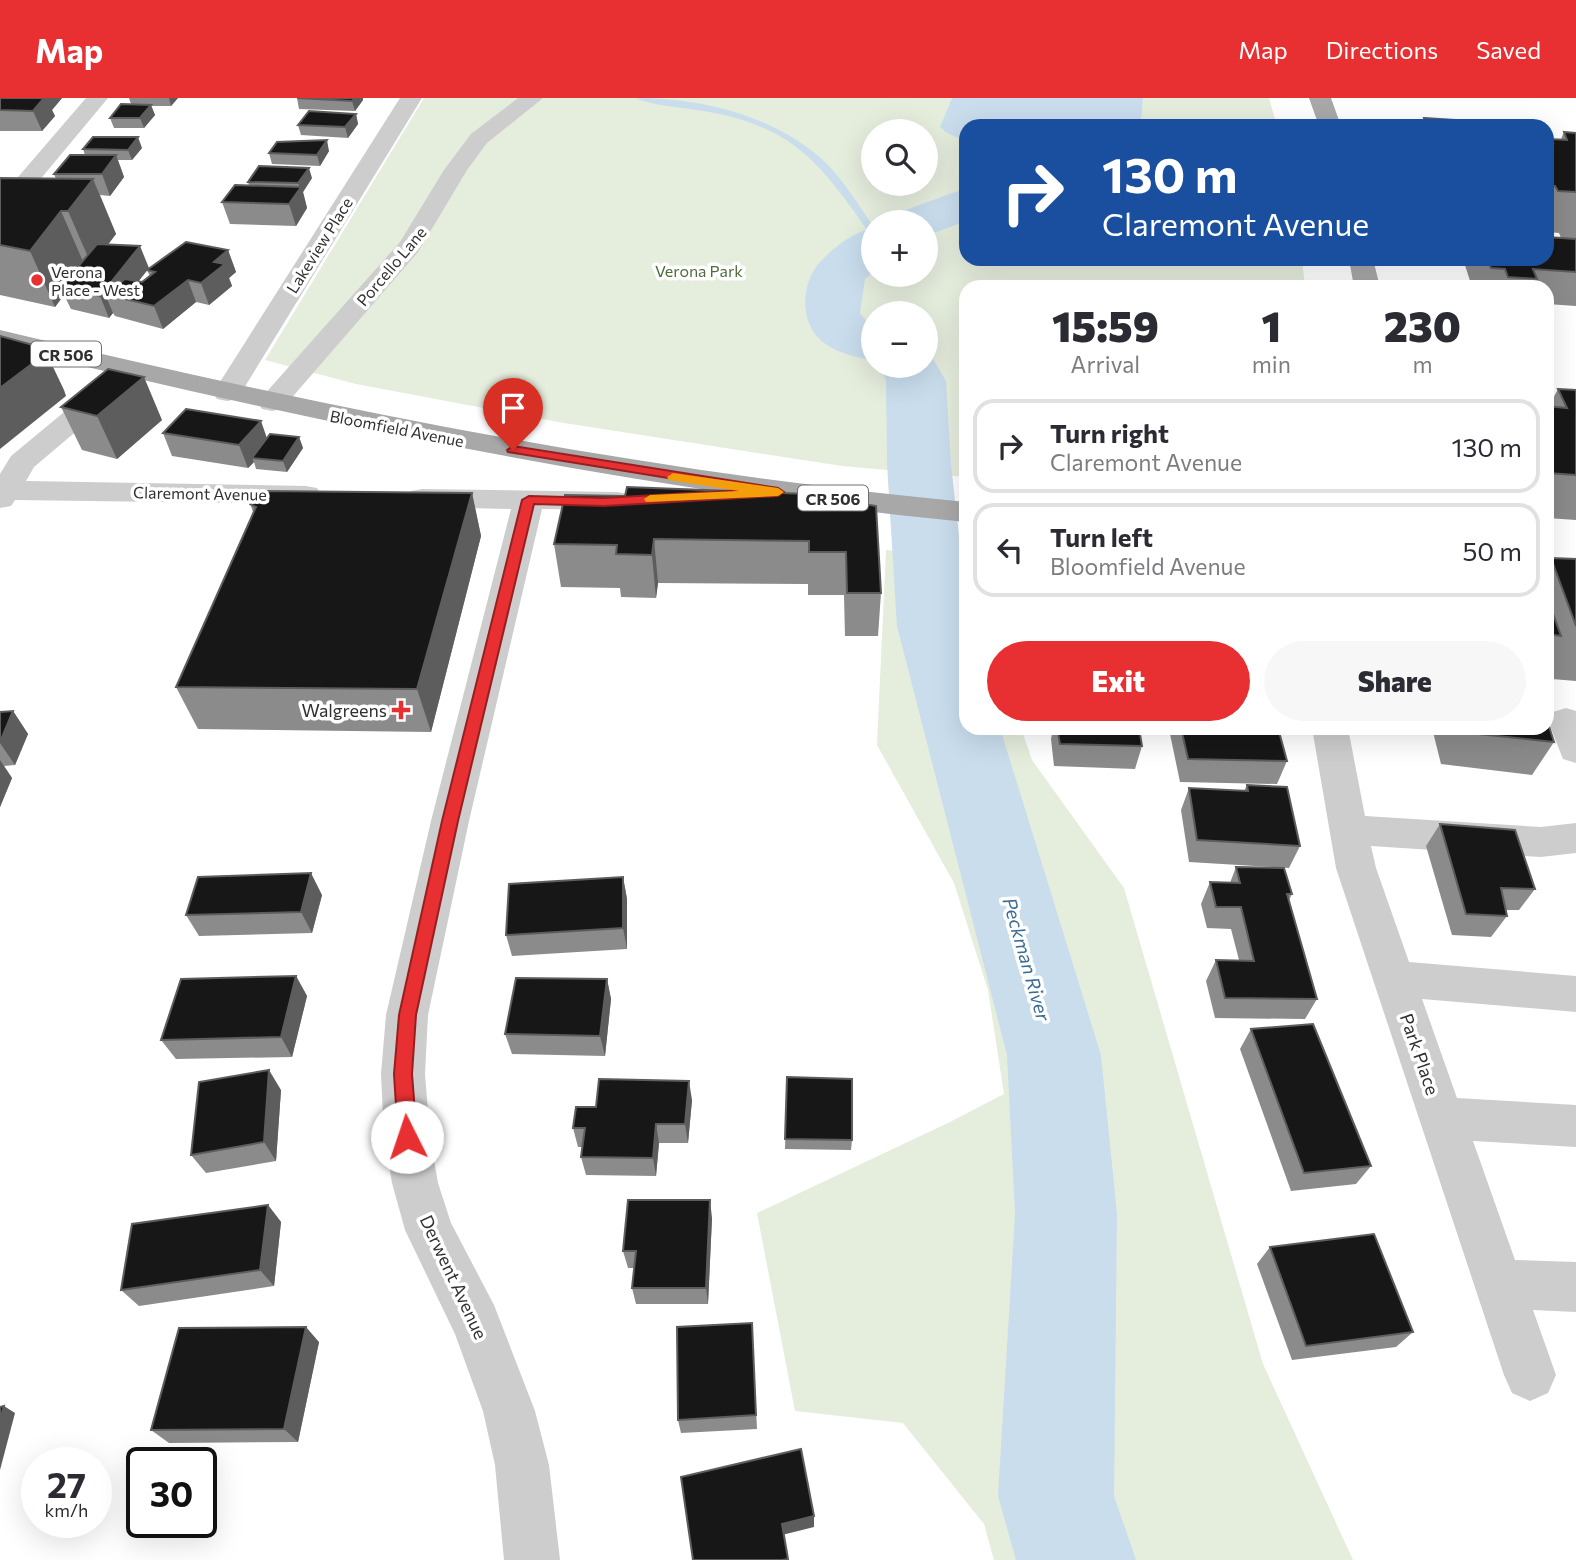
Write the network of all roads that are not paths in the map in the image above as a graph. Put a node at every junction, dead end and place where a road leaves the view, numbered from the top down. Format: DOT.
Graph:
graph roads {
  1 [pos="97,98"];
  2 [pos="411,98"];
  3 [pos="532,98"];
  4 [pos="1320,98"];
  5 [pos="1328,119"];
  6 [pos="0,213"];
  7 [pos="6,346"];
  8 [pos="131,370"];
  9 [pos="227,393"];
  10 [pos="272,403"];
  11 [pos="778,492"];
  12 [pos="2,493"];
  13 [pos="332,496"];
  14 [pos="398,497"];
  15 [pos="529,500"];
  16 [pos="959,511"];
  17 [pos="1331,735"];
  18 [pos="1349,830"];
  19 [pos="1576,838"];
  20 [pos="1394,979"];
  21 [pos="1576,994"];
  22 [pos="1442,1118"];
  23 [pos="1576,1126"];
  24 [pos="1499,1284"];
  25 [pos="1576,1287"];
  26 [pos="1530,1375"];
  27 [pos="532,1560"];
  1 -- 6 [label="street"];
  2 -- 9 [label="street, Lakeview Place"];
  3 -- 10 [label="street, Porcello Lane"];
  4 -- 5 [label="main road"];
  7 -- 8 [label="main road, Bloomfield Avenue / CR 506"];
  8 -- 9 [label="main road, Bloomfield Avenue / CR 506"];
  8 -- 12 [label="street"];
  9 -- 10 [label="main road, Bloomfield Avenue / CR 506"];
  10 -- 11 [label="main road, Bloomfield Avenue / CR 506"];
  11 -- 15 [label="street"];
  11 -- 16 [label="main road, Bloomfield Avenue / CR 506"];
  12 -- 13 [label="street, Claremont Avenue"];
  14 -- 15 [label="street"];
  15 -- 27 [label="street, Derwent Avenue"];
  17 -- 18 [label="street, Park Place"];
  18 -- 19 [label="street"];
  18 -- 20 [label="street, Park Place"];
  20 -- 21 [label="street"];
  20 -- 22 [label="street, Park Place"];
  22 -- 23 [label="street"];
  22 -- 24 [label="street, Park Place"];
  24 -- 25 [label="street"];
  24 -- 26 [label="street, Park Place"];
}
